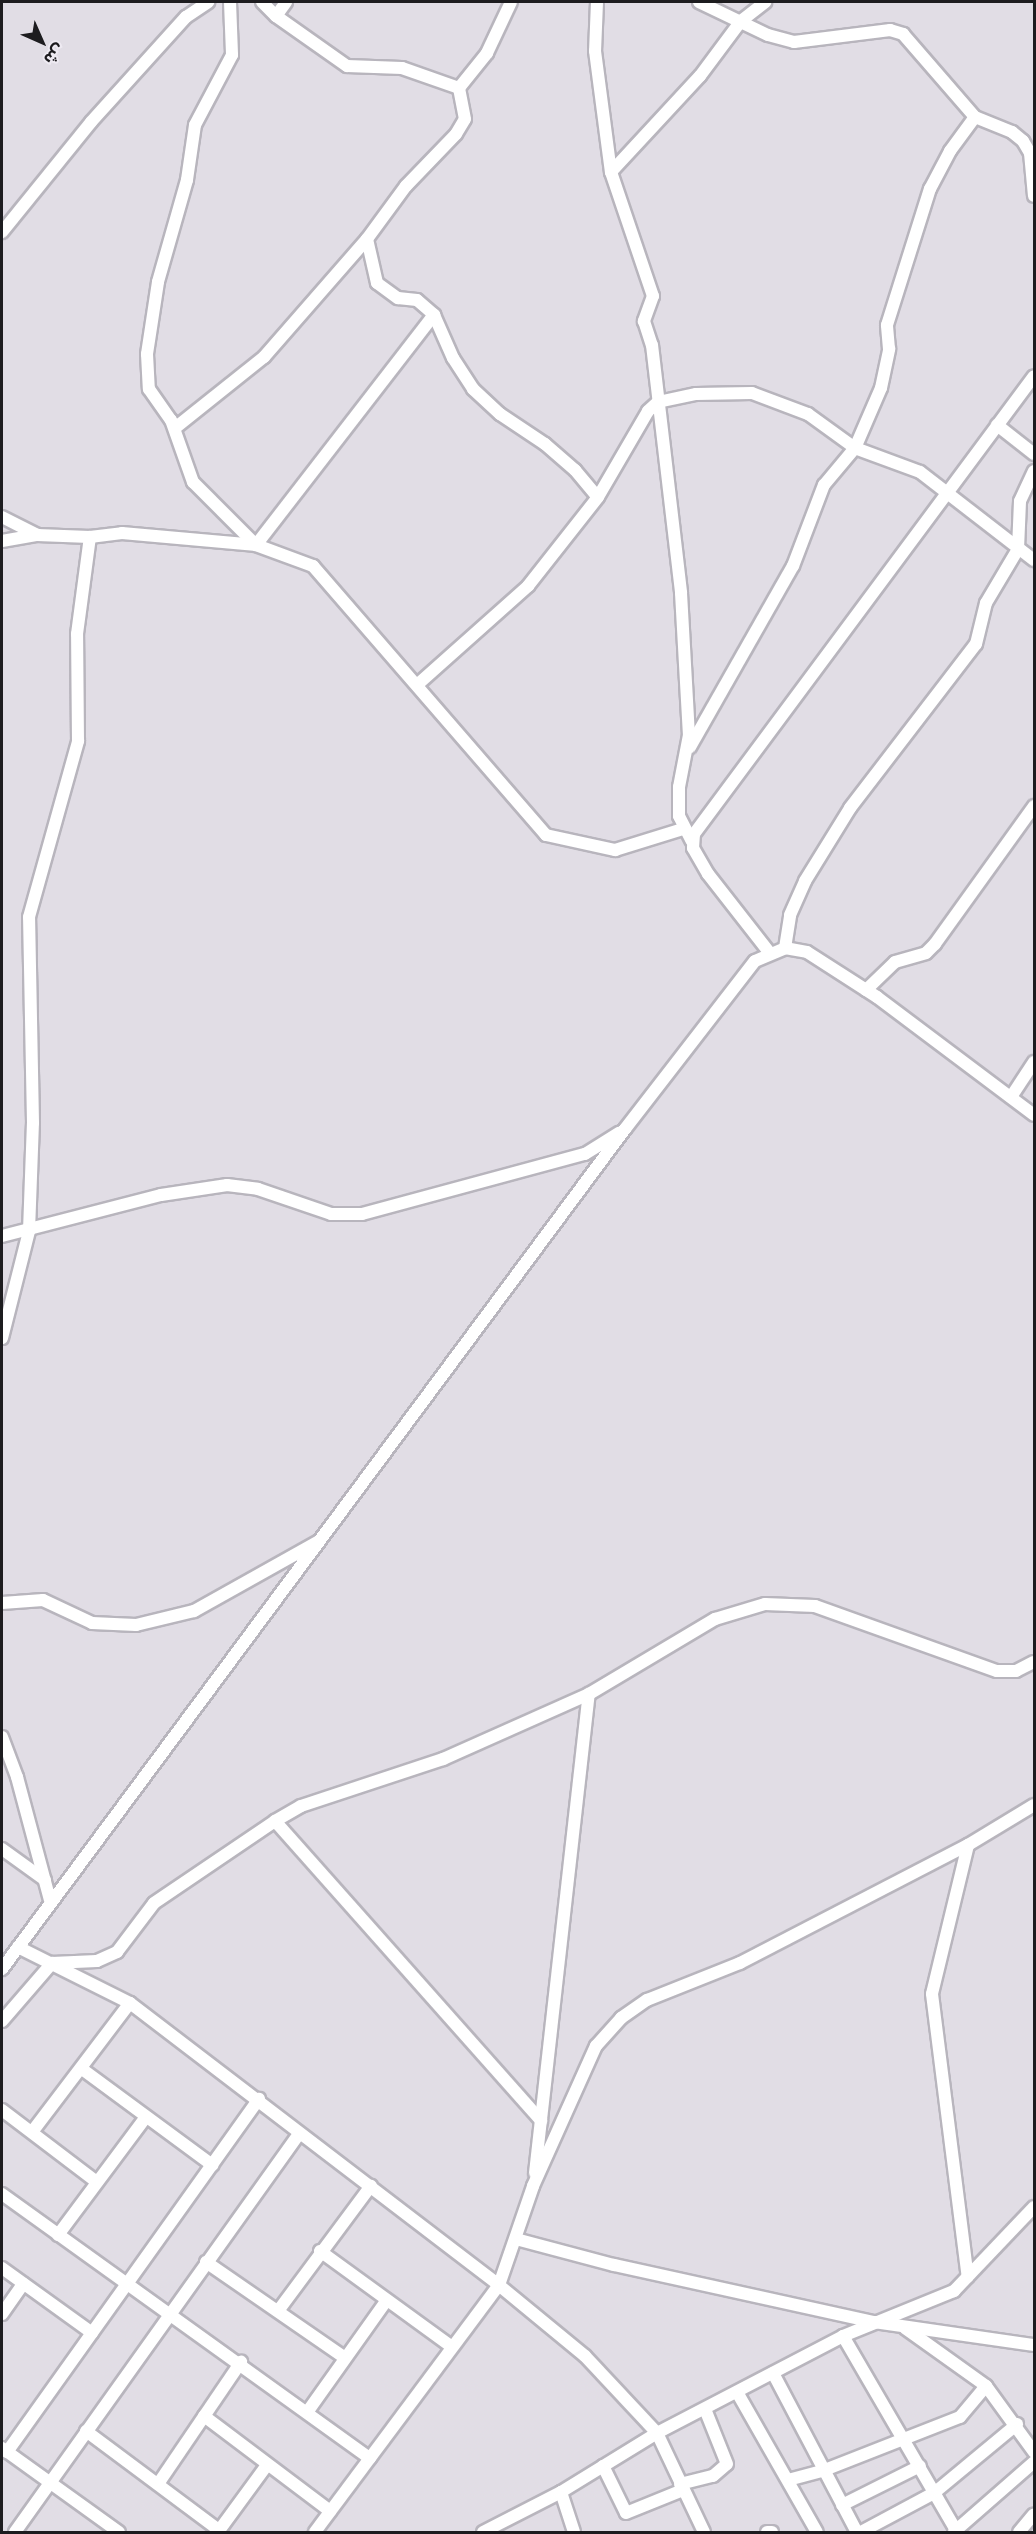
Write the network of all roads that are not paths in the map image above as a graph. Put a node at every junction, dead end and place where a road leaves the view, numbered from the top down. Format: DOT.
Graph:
graph roads {
  1 [pos="208,2"];
  2 [pos="230,2"];
  3 [pos="262,2"];
  4 [pos="286,2"];
  5 [pos="511,2"];
  6 [pos="597,2"];
  7 [pos="699,2"];
  8 [pos="765,2"];
  9 [pos="276,15"];
  10 [pos="741,21"];
  11 [pos="459,88"];
  12 [pos="975,117"];
  13 [pos="611,172"];
  14 [pos="1035,196"];
  15 [pos="2,232"];
  16 [pos="367,239"];
  17 [pos="434,315"];
  18 [pos="1035,376"];
  19 [pos="658,402"];
  20 [pos="998,425"];
  21 [pos="175,428"];
  22 [pos="855,448"];
  23 [pos="1035,454"];
  24 [pos="1035,471"];
  25 [pos="948,491"];
  26 [pos="598,497"];
  27 [pos="2,517"];
  28 [pos="37,535"];
  29 [pos="90,537"];
  30 [pos="2,541"];
  31 [pos="256,545"];
  32 [pos="1018,549"];
  33 [pos="1035,560"];
  34 [pos="417,685"];
  35 [pos="686,755"];
  36 [pos="1035,806"];
  37 [pos="683,829"];
  38 [pos="692,841"];
  39 [pos="785,948"];
  40 [pos="769,952"];
  41 [pos="866,990"];
  42 [pos="1035,1062"];
  43 [pos="1011,1097"];
  44 [pos="1035,1115"];
  45 [pos="625,1129"];
  46 [pos="29,1231"];
  47 [pos="2,1236"];
  48 [pos="2,1338"];
  49 [pos="322,1539"];
  50 [pos="2,1603"];
  51 [pos="1035,1662"];
  52 [pos="589,1694"];
  53 [pos="2,1737"];
  54 [pos="1035,1805"];
  55 [pos="275,1821"];
  56 [pos="968,1845"];
  57 [pos="2,1849"];
  58 [pos="45,1880"];
  59 [pos="50,1900"];
  60 [pos="18,1947"];
  61 [pos="52,1963"];
  62 [pos="2,1970"];
  63 [pos="130,2003"];
  64 [pos="2,2021"];
  65 [pos="82,2069"];
  66 [pos="259,2099"];
  67 [pos="2,2110"];
  68 [pos="146,2117"];
  69 [pos="541,2121"];
  70 [pos="32,2132"];
  71 [pos="298,2135"];
  72 [pos="212,2165"];
  73 [pos="97,2182"];
  74 [pos="371,2186"];
  75 [pos="533,2186"];
  76 [pos="2,2194"];
  77 [pos="1035,2207"];
  78 [pos="58,2235"];
  79 [pos="516,2239"];
  80 [pos="320,2251"];
  81 [pos="206,2262"];
  82 [pos="2,2268"];
  83 [pos="968,2277"];
  84 [pos="127,2283"];
  85 [pos="23,2284"];
  86 [pos="500,2285"];
  87 [pos="387,2300"];
  88 [pos="279,2311"];
  89 [pos="169,2312"];
  90 [pos="2,2314"];
  91 [pos="874,2322"];
  92 [pos="902,2326"];
  93 [pos="92,2332"];
  94 [pos="843,2336"];
  95 [pos="1035,2345"];
  96 [pos="452,2347"];
  97 [pos="345,2358"];
  98 [pos="241,2362"];
  99 [pos="773,2373"];
  100 [pos="986,2386"];
  101 [pos="737,2392"];
  102 [pos="705,2409"];
  103 [pos="308,2411"];
  104 [pos="204,2416"];
  105 [pos="1017,2424"];
  106 [pos="86,2431"];
  107 [pos="657,2433"];
  108 [pos="906,2440"];
  109 [pos="4,2450"];
  110 [pos="1035,2452"];
  111 [pos="370,2458"];
  112 [pos="1035,2462"];
  113 [pos="267,2465"];
  114 [pos="603,2466"];
  115 [pos="920,2466"];
  116 [pos="822,2471"];
  117 [pos="788,2481"];
  118 [pos="50,2484"];
  119 [pos="158,2484"];
  120 [pos="682,2487"];
  121 [pos="561,2492"];
  122 [pos="934,2493"];
  123 [pos="842,2505"];
  124 [pos="330,2511"];
  125 [pos="1035,2514"];
  126 [pos="504,2528"];
  127 [pos="219,2531"];
  128 [pos="15,2532"];
  129 [pos="119,2532"];
  130 [pos="315,2532"];
  131 [pos="483,2532"];
  132 [pos="574,2532"];
  133 [pos="704,2532"];
  134 [pos="767,2532"];
  135 [pos="772,2532"];
  136 [pos="817,2532"];
  137 [pos="859,2532"];
  138 [pos="956,2532"];
  139 [pos="1019,2532"];
  1 -- 15 [label="street"];
  2 -- 21 [label="street"];
  3 -- 9 [label="street"];
  4 -- 9 [label="street"];
  5 -- 11 [label="street"];
  6 -- 13 [label="street"];
  7 -- 10 [label="street"];
  8 -- 10 [label="street"];
  9 -- 11 [label="street"];
  10 -- 12 [label="street"];
  10 -- 13 [label="street"];
  11 -- 16 [label="street"];
  12 -- 14 [label="street"];
  12 -- 22 [label="street"];
  13 -- 19 [label="street"];
  16 -- 17 [label="street"];
  16 -- 21 [label="street"];
  17 -- 26 [label="street"];
  17 -- 31 [label="street"];
  18 -- 20 [label="street"];
  19 -- 22 [label="street"];
  19 -- 26 [label="street"];
  19 -- 35 [label="street"];
  20 -- 23 [label="street"];
  20 -- 25 [label="street"];
  21 -- 31 [label="street"];
  22 -- 25 [label="street"];
  22 -- 35 [label="street"];
  24 -- 32 [label="street"];
  25 -- 32 [label="street"];
  25 -- 38 [label="street"];
  26 -- 34 [label="street"];
  27 -- 28 [label="street"];
  28 -- 29 [label="street"];
  28 -- 30 [label="street"];
  29 -- 31 [label="street"];
  29 -- 46 [label="street"];
  31 -- 34 [label="street"];
  32 -- 33 [label="street"];
  32 -- 39 [label="street"];
  34 -- 37 [label="street"];
  35 -- 37 [label="street"];
  36 -- 41 [label="street"];
  37 -- 38 [label="street"];
  38 -- 40 [label="street"];
  39 -- 40 [label="street"];
  39 -- 41 [label="street"];
  40 -- 45 [label="street"];
  41 -- 43 [label="street"];
  42 -- 43 [label="street"];
  43 -- 44 [label="street"];
  45 -- 46 [label="street"];
  45 -- 49 [label="street"];
  46 -- 47 [label="street"];
  46 -- 48 [label="street"];
  49 -- 50 [label="street"];
  49 -- 59 [label="street"];
  51 -- 52 [label="street"];
  52 -- 55 [label="street"];
  52 -- 69 [label="street"];
  53 -- 58 [label="street"];
  54 -- 56 [label="street"];
  55 -- 61 [label="street"];
  55 -- 69 [label="street"];
  56 -- 75 [label="street"];
  56 -- 83 [label="street"];
  57 -- 58 [label="street"];
  58 -- 59 [label="street"];
  59 -- 60 [label="street"];
  60 -- 61 [label="street"];
  60 -- 62 [label="street"];
  61 -- 63 [label="street"];
  61 -- 64 [label="street"];
  63 -- 65 [label="street"];
  63 -- 66 [label="street"];
  65 -- 68 [label="street"];
  65 -- 70 [label="street"];
  66 -- 71 [label="street"];
  66 -- 72 [label="street"];
  67 -- 70 [label="street"];
  68 -- 72 [label="street"];
  68 -- 73 [label="street"];
  69 -- 75 [label="street"];
  70 -- 73 [label="street"];
  71 -- 74 [label="street"];
  71 -- 81 [label="street"];
  72 -- 84 [label="street"];
  73 -- 78 [label="street"];
  74 -- 80 [label="street"];
  74 -- 86 [label="street"];
  75 -- 79 [label="street"];
  76 -- 78 [label="street"];
  77 -- 83 [label="street"];
  78 -- 84 [label="street"];
  79 -- 86 [label="street"];
  79 -- 91 [label="street"];
  80 -- 87 [label="street"];
  80 -- 88 [label="street"];
  81 -- 88 [label="street"];
  81 -- 89 [label="street"];
  82 -- 85 [label="street"];
  83 -- 91 [label="street"];
  84 -- 89 [label="street"];
  84 -- 93 [label="street"];
  85 -- 90 [label="street"];
  85 -- 93 [label="street"];
  86 -- 96 [label="street"];
  86 -- 107 [label="street"];
  87 -- 96 [label="street"];
  87 -- 97 [label="street"];
  88 -- 97 [label="street"];
  89 -- 98 [label="street"];
  89 -- 106 [label="street"];
  91 -- 92 [label="street"];
  91 -- 94 [label="street"];
  92 -- 95 [label="street"];
  92 -- 100 [label="street"];
  93 -- 109 [label="street"];
  94 -- 99 [label="street"];
  94 -- 108 [label="street"];
  96 -- 111 [label="street"];
  97 -- 103 [label="street"];
  98 -- 103 [label="street"];
  98 -- 104 [label="street"];
  99 -- 101 [label="street"];
  99 -- 116 [label="street"];
  100 -- 105 [label="street"];
  100 -- 108 [label="street"];
  101 -- 102 [label="street"];
  101 -- 117 [label="street"];
  102 -- 107 [label="street"];
  102 -- 120 [label="street"];
  103 -- 111 [label="street"];
  104 -- 113 [label="street"];
  104 -- 119 [label="street"];
  105 -- 110 [label="street"];
  105 -- 122 [label="street"];
  106 -- 118 [label="street"];
  106 -- 119 [label="street"];
  107 -- 114 [label="street"];
  107 -- 120 [label="street"];
  108 -- 115 [label="street"];
  108 -- 116 [label="street"];
  109 -- 118 [label="street"];
  111 -- 124 [label="street"];
  112 -- 138 [label="street"];
  113 -- 124 [label="street"];
  113 -- 127 [label="street"];
  114 -- 120 [label="street"];
  114 -- 121 [label="street"];
  115 -- 122 [label="street"];
  115 -- 123 [label="street"];
  116 -- 117 [label="street"];
  116 -- 123 [label="street"];
  117 -- 136 [label="street"];
  118 -- 128 [label="street"];
  118 -- 129 [label="street"];
  119 -- 127 [label="street"];
  120 -- 133 [label="street"];
  121 -- 126 [label="street"];
  121 -- 132 [label="street"];
  122 -- 137 [label="street"];
  122 -- 138 [label="street"];
  123 -- 137 [label="street"];
  124 -- 130 [label="street"];
  125 -- 139 [label="street"];
  126 -- 131 [label="street"];
  134 -- 135 [label="street"];
}
